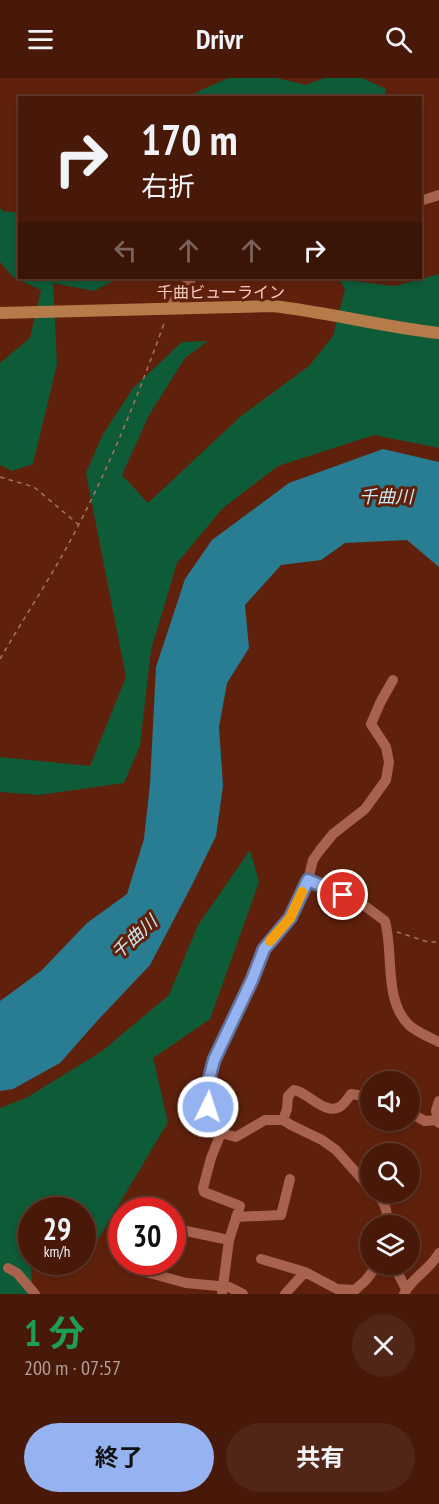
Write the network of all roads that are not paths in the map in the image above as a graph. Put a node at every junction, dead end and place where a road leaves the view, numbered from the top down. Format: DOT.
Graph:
graph roads {
  1 [pos="439,195"];
  2 [pos="422,200"];
  3 [pos="191,279"];
  4 [pos="170,308"];
  5 [pos="0,313"];
  6 [pos="439,333"];
  7 [pos="393,680"];
  8 [pos="308,880"];
  9 [pos="439,1042"];
  10 [pos="360,1095"];
  11 [pos="439,1101"];
  12 [pos="420,1118"];
  13 [pos="283,1120"];
  14 [pos="438,1121"];
  15 [pos="221,1133"];
  16 [pos="360,1177"];
  17 [pos="290,1179"];
  18 [pos="236,1217"];
  19 [pos="186,1231"];
  20 [pos="230,1240"];
  21 [pos="439,1253"];
  22 [pos="261,1259"];
  23 [pos="8,1268"];
  24 [pos="305,1272"];
  25 [pos="157,1275"];
  26 [pos="370,1275"];
  27 [pos="398,1275"];
  28 [pos="223,1291"];
  29 [pos="405,1292"];
  30 [pos="35,1294"];
  31 [pos="243,1294"];
  32 [pos="285,1294"];
  1 -- 2 [label="street"];
  3 -- 4 [label="street"];
  4 -- 5 [label="street, 千曲ビューライン"];
  4 -- 6 [label="street, 千曲ビューライン"];
  7 -- 8 [label="street"];
  8 -- 9 [label="street"];
  8 -- 15 [label="street"];
  10 -- 13 [label="street"];
  11 -- 14 [label="street"];
  12 -- 14 [label="street"];
  13 -- 15 [label="street"];
  13 -- 16 [label="street"];
  15 -- 18 [label="street"];
  17 -- 18 [label="street"];
  18 -- 20 [label="street"];
  19 -- 20 [label="street"];
  20 -- 28 [label="street"];
  21 -- 29 [label="street"];
  22 -- 24 [label="street"];
  23 -- 30 [label="street"];
  24 -- 26 [label="street"];
  24 -- 32 [label="street"];
  25 -- 28 [label="street"];
  27 -- 29 [label="street"];
  28 -- 31 [label="street"];
}
